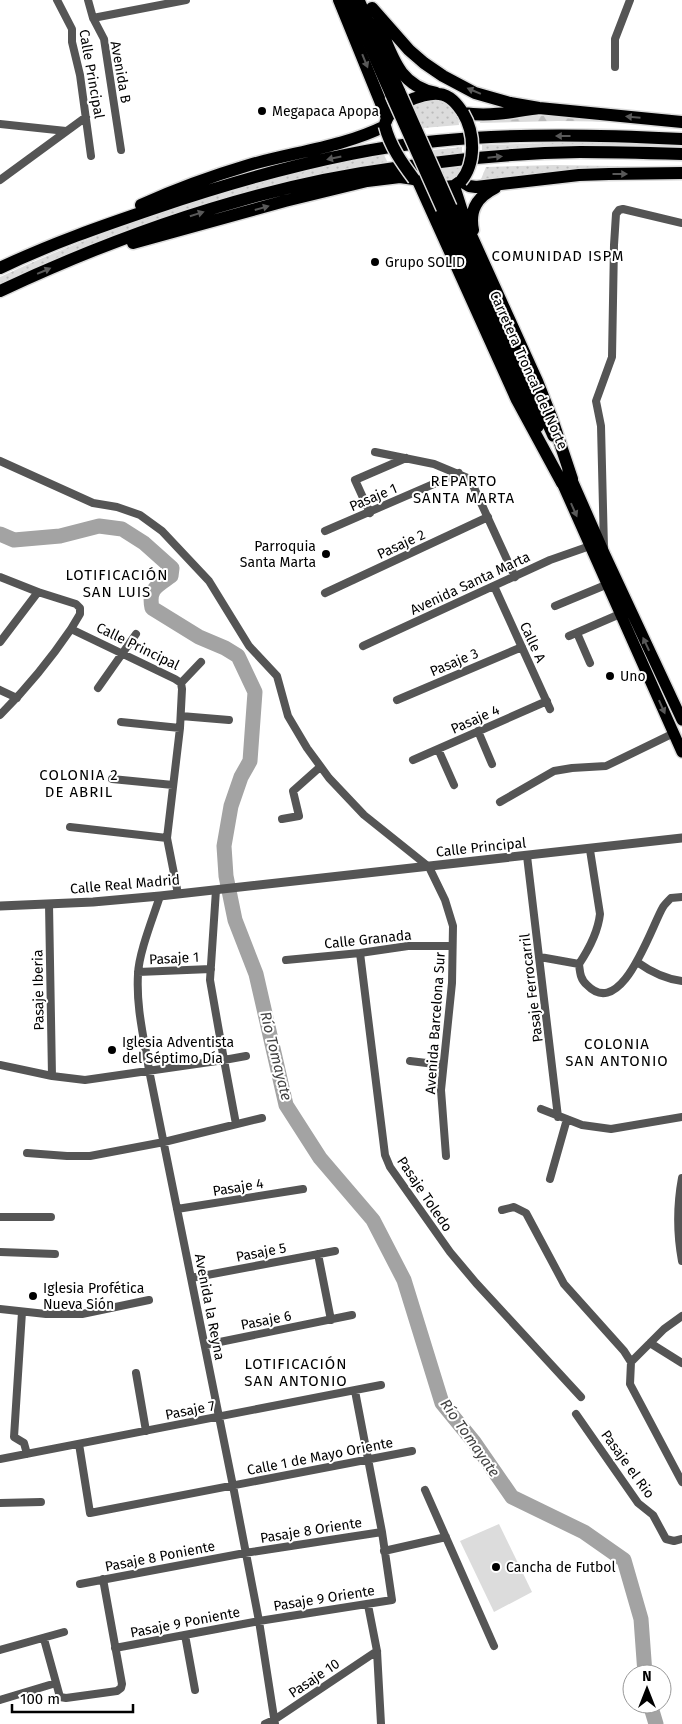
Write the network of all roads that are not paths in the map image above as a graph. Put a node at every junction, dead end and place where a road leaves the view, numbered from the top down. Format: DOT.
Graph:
graph roads {
  1 [pos="57,0"];
  2 [pos="88,0"];
  3 [pos="186,0"];
  4 [pos="339,0"];
  5 [pos="348,0"];
  6 [pos="359,0"];
  7 [pos="630,0"];
  8 [pos="370,4"];
  9 [pos="93,18"];
  10 [pos="615,68"];
  11 [pos="396,93"];
  12 [pos="438,94"];
  13 [pos="539,108"];
  14 [pos="463,113"];
  15 [pos="86,117"];
  16 [pos="386,122"];
  17 [pos="682,122"];
  18 [pos="0,124"];
  19 [pos="66,131"];
  20 [pos="682,139"];
  21 [pos="121,150"];
  22 [pos="682,154"];
  23 [pos="91,156"];
  24 [pos="682,173"];
  25 [pos="0,180"];
  26 [pos="417,181"];
  27 [pos="458,184"];
  28 [pos="502,184"];
  29 [pos="682,223"];
  30 [pos="82,232"];
  31 [pos="80,255"];
  32 [pos="481,256"];
  33 [pos="0,268"];
  34 [pos="0,291"];
  35 [pos="375,452"];
  36 [pos="406,458"];
  37 [pos="0,461"];
  38 [pos="459,473"];
  39 [pos="567,481"];
  40 [pos="370,513"];
  41 [pos="488,517"];
  42 [pos="325,531"];
  43 [pos="590,546"];
  44 [pos="604,555"];
  45 [pos="0,577"];
  46 [pos="515,577"];
  47 [pos="608,584"];
  48 [pos="494,586"];
  49 [pos="38,592"];
  50 [pos="325,593"];
  51 [pos="555,606"];
  52 [pos="620,614"];
  53 [pos="71,629"];
  54 [pos="136,634"];
  55 [pos="0,642"];
  56 [pos="363,646"];
  57 [pos="522,647"];
  58 [pos="122,653"];
  59 [pos="201,662"];
  60 [pos="590,663"];
  61 [pos="181,683"];
  62 [pos="98,688"];
  63 [pos="0,690"];
  64 [pos="17,698"];
  65 [pos="397,700"];
  66 [pos="546,701"];
  67 [pos="550,709"];
  68 [pos="0,715"];
  69 [pos="181,716"];
  70 [pos="229,720"];
  71 [pos="682,720"];
  72 [pos="122,722"];
  73 [pos="180,728"];
  74 [pos="478,731"];
  75 [pos="674,733"];
  76 [pos="438,749"];
  77 [pos="682,752"];
  78 [pos="413,760"];
  79 [pos="492,764"];
  80 [pos="320,767"];
  81 [pos="112,779"];
  82 [pos="173,785"];
  83 [pos="454,785"];
  84 [pos="500,802"];
  85 [pos="282,819"];
  86 [pos="70,828"];
  87 [pos="167,838"];
  88 [pos="682,838"];
  89 [pos="590,850"];
  90 [pos="527,856"];
  91 [pos="429,867"];
  92 [pos="253,886"];
  93 [pos="218,889"];
  94 [pos="178,894"];
  95 [pos="160,896"];
  96 [pos="682,897"];
  97 [pos="49,904"];
  98 [pos="0,906"];
  99 [pos="452,946"];
  100 [pos="360,953"];
  101 [pos="540,957"];
  102 [pos="286,960"];
  103 [pos="637,962"];
  104 [pos="579,964"];
  105 [pos="211,969"];
  106 [pos="138,972"];
  107 [pos="682,981"];
  108 [pos="246,1056"];
  109 [pos="224,1060"];
  110 [pos="410,1061"];
  111 [pos="0,1065"];
  112 [pos="443,1065"];
  113 [pos="149,1070"];
  114 [pos="52,1076"];
  115 [pos="541,1109"];
  116 [pos="558,1117"];
  117 [pos="682,1117"];
  118 [pos="262,1118"];
  119 [pos="567,1119"];
  120 [pos="236,1124"];
  121 [pos="164,1142"];
  122 [pos="27,1152"];
  123 [pos="446,1156"];
  124 [pos="682,1178"];
  125 [pos="550,1180"];
  126 [pos="303,1189"];
  127 [pos="178,1210"];
  128 [pos="502,1210"];
  129 [pos="0,1217"];
  130 [pos="51,1217"];
  131 [pos="335,1251"];
  132 [pos="0,1252"];
  133 [pos="55,1254"];
  134 [pos="318,1254"];
  135 [pos="682,1261"];
  136 [pos="191,1278"];
  137 [pos="149,1300"];
  138 [pos="0,1309"];
  139 [pos="22,1312"];
  140 [pos="352,1315"];
  141 [pos="682,1316"];
  142 [pos="331,1320"];
  143 [pos="650,1343"];
  144 [pos="205,1345"];
  145 [pos="631,1362"];
  146 [pos="682,1363"];
  147 [pos="136,1373"];
  148 [pos="381,1386"];
  149 [pos="355,1390"];
  150 [pos="582,1397"];
  151 [pos="576,1414"];
  152 [pos="219,1417"];
  153 [pos="146,1431"];
  154 [pos="79,1444"];
  155 [pos="412,1451"];
  156 [pos="27,1454"];
  157 [pos="1,1459"];
  158 [pos="367,1460"];
  159 [pos="682,1482"];
  160 [pos="233,1486"];
  161 [pos="425,1490"];
  162 [pos="41,1502"];
  163 [pos="0,1503"];
  164 [pos="382,1532"];
  165 [pos="446,1537"];
  166 [pos="682,1539"];
  167 [pos="384,1551"];
  168 [pos="245,1553"];
  169 [pos="103,1579"];
  170 [pos="80,1584"];
  171 [pos="368,1605"];
  172 [pos="259,1621"];
  173 [pos="64,1632"];
  174 [pos="185,1635"];
  175 [pos="44,1639"];
  176 [pos="494,1646"];
  177 [pos="115,1648"];
  178 [pos="0,1650"];
  179 [pos="377,1651"];
  180 [pos="56,1682"];
  181 [pos="194,1690"];
  182 [pos="0,1700"];
  183 [pos="274,1722"];
  184 [pos="265,1724"];
  185 [pos="381,1724"];
  1 -- 15 [label="street, Calle Principal"];
  2 -- 9 [label="street, Avenida B"];
  3 -- 9 [label="street"];
  4 -- 16 [label="highway, one-way"];
  5 -- 11 [label="main road, Carretera Troncal del Norte"];
  6 -- 11 [label="main road, Carretera Troncal del Norte"];
  7 -- 10 [label="street"];
  8 -- 12 [label="highway"];
  13 -- 8 [label="highway, one-way"];
  9 -- 21 [label="street, Avenida B"];
  11 -- 39 [label="main road, Carretera Troncal del Norte, bridge"];
  12 -- 14 [label="highway"];
  12 -- 16 [label="highway"];
  13 -- 14 [label="highway"];
  17 -- 13 [label="highway, one-way"];
  14 -- 27 [label="highway, bridge"];
  15 -- 19 [label="street"];
  15 -- 23 [label="street, Calle Principal"];
  16 -- 26 [label="highway, bridge"];
  16 -- 30 [label="highway"];
  18 -- 19 [label="street"];
  19 -- 25 [label="street"];
  20 -- 30 [label="highway, one-way"];
  31 -- 22 [label="highway, one-way"];
  28 -- 24 [label="highway, one-way"];
  26 -- 27 [label="highway"];
  31 -- 26 [label="highway, one-way"];
  26 -- 39 [label="highway"];
  27 -- 28 [label="highway"];
  27 -- 32 [label="highway"];
  28 -- 32 [label="highway"];
  29 -- 44 [label="street"];
  30 -- 33 [label="highway"];
  34 -- 31 [label="highway, one-way"];
  32 -- 39 [label="highway"];
  35 -- 36 [label="street"];
  36 -- 38 [label="street"];
  36 -- 40 [label="street"];
  37 -- 80 [label="street"];
  38 -- 40 [label="street, Pasaje 1"];
  38 -- 41 [label="street"];
  39 -- 43 [label="main road, Carretera Troncal del Norte, one-way"];
  39 -- 44 [label="main road, Carretera Troncal del Norte"];
  40 -- 42 [label="street, Pasaje 1"];
  41 -- 46 [label="street"];
  41 -- 50 [label="street, Pasaje 2"];
  43 -- 46 [label="street, Avenida Santa Marta"];
  43 -- 47 [label="main road, Carretera Troncal del Norte"];
  71 -- 44 [label="main road, Carretera Troncal del Norte, one-way"];
  45 -- 49 [label="street"];
  46 -- 48 [label="street, Avenida Santa Marta"];
  47 -- 51 [label="street"];
  47 -- 52 [label="main road, Carretera Troncal del Norte"];
  48 -- 56 [label="street, Avenida Santa Marta"];
  48 -- 57 [label="street, Calle A"];
  49 -- 53 [label="street"];
  49 -- 55 [label="street"];
  52 -- 60 [label="street"];
  52 -- 75 [label="main road, Carretera Troncal del Norte, one-way"];
  53 -- 58 [label="street, Calle Principal"];
  53 -- 64 [label="street"];
  54 -- 58 [label="street"];
  57 -- 65 [label="street, Pasaje 3"];
  57 -- 66 [label="street, Calle A"];
  58 -- 61 [label="street, Calle Principal"];
  58 -- 62 [label="street"];
  59 -- 61 [label="street"];
  61 -- 69 [label="street, Calle Principal"];
  63 -- 64 [label="street"];
  64 -- 68 [label="street"];
  66 -- 67 [label="street, Calle A"];
  66 -- 74 [label="street, Pasaje 4"];
  69 -- 70 [label="street"];
  69 -- 73 [label="street, Calle Principal"];
  72 -- 73 [label="street"];
  73 -- 82 [label="street, Calle Principal"];
  74 -- 76 [label="street, Pasaje 4"];
  74 -- 79 [label="street"];
  75 -- 77 [label="main road, Carretera Troncal del Norte"];
  75 -- 84 [label="street"];
  76 -- 78 [label="street, Pasaje 4"];
  76 -- 83 [label="street"];
  80 -- 85 [label="street"];
  80 -- 91 [label="street"];
  81 -- 82 [label="street"];
  82 -- 87 [label="street, Calle Principal"];
  86 -- 87 [label="street"];
  87 -- 94 [label="street, Calle Principal"];
  88 -- 89 [label="street, Calle Principal"];
  89 -- 90 [label="street, Calle Principal"];
  89 -- 104 [label="street"];
  90 -- 91 [label="street, Calle Principal"];
  90 -- 101 [label="street, Pasaje Ferrocarril"];
  91 -- 92 [label="street, Calle Principal"];
  91 -- 99 [label="street, Avenida Barcelona Sur"];
  92 -- 93 [label="street, Calle Real Madrid"];
  93 -- 94 [label="street, Calle Real Madrid"];
  93 -- 105 [label="street"];
  94 -- 95 [label="street, Calle Real Madrid"];
  95 -- 97 [label="street, Calle Real Madrid"];
  95 -- 106 [label="street, Avenida la Reyna"];
  96 -- 103 [label="street"];
  97 -- 98 [label="street, Calle Real Madrid"];
  97 -- 114 [label="street, Pasaje Iberia"];
  99 -- 100 [label="street, Calle Granada"];
  99 -- 112 [label="street, Avenida Barcelona Sur"];
  100 -- 102 [label="street, Calle Granada"];
  100 -- 150 [label="street, Pasaje Toledo"];
  101 -- 104 [label="street"];
  101 -- 116 [label="street, Pasaje Ferrocarril"];
  103 -- 104 [label="street"];
  103 -- 107 [label="street"];
  105 -- 106 [label="street, Pasaje 1"];
  105 -- 109 [label="street"];
  106 -- 113 [label="street, Avenida la Reyna"];
  108 -- 109 [label="street"];
  109 -- 113 [label="street"];
  109 -- 120 [label="street"];
  110 -- 112 [label="street"];
  111 -- 114 [label="street"];
  112 -- 123 [label="street, Avenida Barcelona Sur"];
  113 -- 114 [label="street"];
  113 -- 121 [label="street, Avenida la Reyna"];
  115 -- 116 [label="street"];
  116 -- 119 [label="street"];
  117 -- 119 [label="street"];
  118 -- 120 [label="street"];
  119 -- 125 [label="street"];
  120 -- 121 [label="street"];
  121 -- 122 [label="street"];
  121 -- 127 [label="street, Avenida la Reyna"];
  124 -- 135 [label="street"];
  126 -- 127 [label="street, Pasaje 4"];
  127 -- 136 [label="street, Avenida la Reyna"];
  128 -- 145 [label="street"];
  129 -- 130 [label="street"];
  131 -- 134 [label="street, Pasaje 5"];
  132 -- 133 [label="street"];
  134 -- 136 [label="street, Pasaje 5"];
  134 -- 142 [label="street"];
  136 -- 144 [label="street, Avenida la Reyna"];
  137 -- 139 [label="street"];
  138 -- 139 [label="street"];
  139 -- 156 [label="street"];
  140 -- 142 [label="street, Pasaje 6"];
  141 -- 143 [label="street"];
  142 -- 144 [label="street, Pasaje 6"];
  143 -- 145 [label="street"];
  143 -- 146 [label="street"];
  144 -- 152 [label="street, Avenida la Reyna"];
  145 -- 159 [label="street"];
  147 -- 153 [label="street"];
  148 -- 149 [label="street, Pasaje 7"];
  149 -- 152 [label="street, Pasaje 7"];
  149 -- 158 [label="street"];
  151 -- 166 [label="street, Pasaje el Rio"];
  152 -- 153 [label="street, Pasaje 7"];
  152 -- 160 [label="street, Avenida la Reyna"];
  153 -- 154 [label="street, Pasaje 7"];
  154 -- 156 [label="street, Pasaje 7"];
  154 -- 160 [label="street, Calle 1 de Mayo Oriente"];
  155 -- 158 [label="street, Calle 1 de Mayo Oriente"];
  156 -- 157 [label="street, Pasaje 7"];
  158 -- 160 [label="street, Calle 1 de Mayo Oriente"];
  158 -- 164 [label="street"];
  160 -- 168 [label="street, Avenida la Reyna"];
  161 -- 165 [label="street"];
  162 -- 163 [label="street"];
  164 -- 167 [label="street"];
  164 -- 168 [label="street, Pasaje 8 Oriente"];
  165 -- 167 [label="street"];
  165 -- 176 [label="street"];
  167 -- 171 [label="street, Pasaje 9 Oriente"];
  168 -- 169 [label="street, Pasaje 8 Poniente"];
  168 -- 172 [label="street, Avenida la Reyna"];
  169 -- 170 [label="street, Pasaje 8 Poniente"];
  169 -- 177 [label="street"];
  171 -- 172 [label="street, Pasaje 9 Oriente"];
  171 -- 179 [label="street"];
  172 -- 174 [label="street, Pasaje 9 Poniente"];
  172 -- 183 [label="street, Avenida la Reyna"];
  173 -- 175 [label="street"];
  174 -- 177 [label="street, Pasaje 9 Poniente"];
  174 -- 181 [label="street"];
  175 -- 178 [label="street"];
  175 -- 180 [label="street"];
  177 -- 180 [label="street"];
  179 -- 183 [label="street, Pasaje 10"];
  179 -- 185 [label="street"];
  180 -- 182 [label="street"];
  183 -- 184 [label="street, Pasaje 10"];
}
